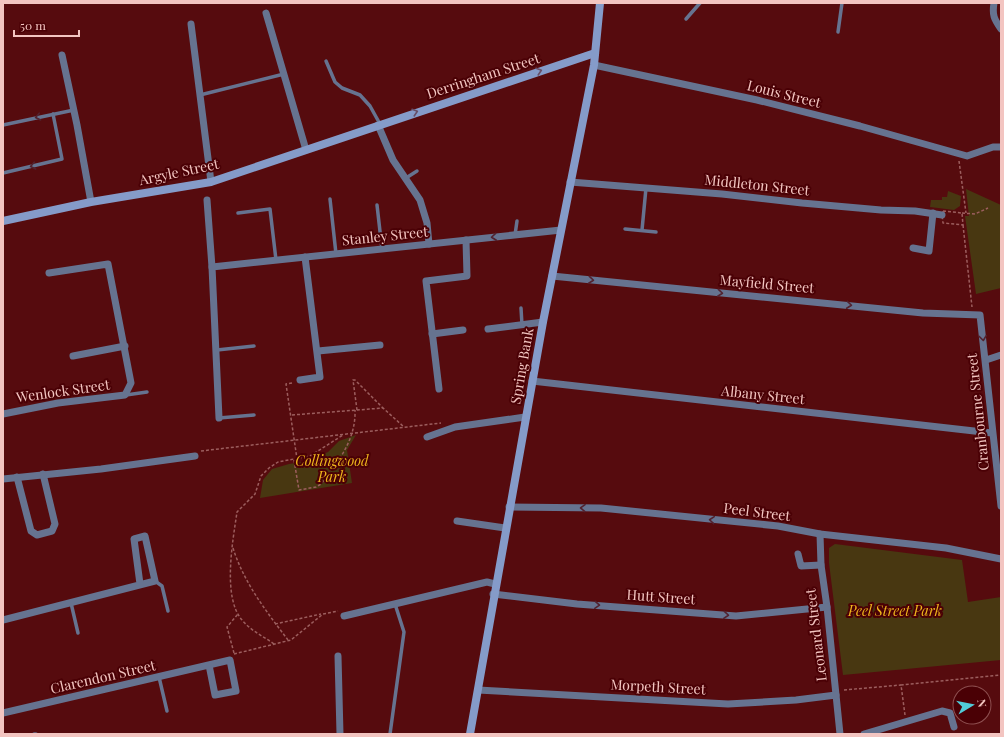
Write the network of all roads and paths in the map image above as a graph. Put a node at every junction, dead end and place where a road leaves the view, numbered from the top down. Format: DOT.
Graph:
graph roads {
  1 [pos="600,3"];
  2 [pos="700,3"];
  3 [pos="842,3"];
  4 [pos="994,3"];
  5 [pos="266,13"];
  6 [pos="686,20"];
  7 [pos="191,24"];
  8 [pos="1001,29"];
  9 [pos="838,32"];
  10 [pos="595,53"];
  11 [pos="62,55"];
  12 [pos="326,61"];
  13 [pos="594,65"];
  14 [pos="284,74"];
  15 [pos="200,95"];
  16 [pos="74,110"];
  17 [pos="53,114"];
  18 [pos="379,124"];
  19 [pos="3,125"];
  20 [pos="1001,147"];
  21 [pos="306,150"];
  22 [pos="963,155"];
  23 [pos="417,171"];
  24 [pos="3,172"];
  25 [pos="406,178"];
  26 [pos="211,182"];
  27 [pos="570,182"];
  28 [pos="646,187"];
  29 [pos="330,199"];
  30 [pos="207,200"];
  31 [pos="91,202"];
  32 [pos="377,205"];
  33 [pos="988,208"];
  34 [pos="238,213"];
  35 [pos="933,213"];
  36 [pos="962,213"];
  37 [pos="966,213"];
  38 [pos="942,215"];
  39 [pos="517,220"];
  40 [pos="3,221"];
  41 [pos="963,225"];
  42 [pos="624,229"];
  43 [pos="561,230"];
  44 [pos="642,230"];
  45 [pos="656,232"];
  46 [pos="515,235"];
  47 [pos="466,240"];
  48 [pos="429,244"];
  49 [pos="913,248"];
  50 [pos="382,249"];
  51 [pos="336,254"];
  52 [pos="305,257"];
  53 [pos="276,260"];
  54 [pos="212,267"];
  55 [pos="49,272"];
  56 [pos="552,276"];
  57 [pos="521,308"];
  58 [pos="977,315"];
  59 [pos="543,322"];
  60 [pos="522,325"];
  61 [pos="488,329"];
  62 [pos="463,330"];
  63 [pos="432,334"];
  64 [pos="380,345"];
  65 [pos="125,346"];
  66 [pos="254,346"];
  67 [pos="217,350"];
  68 [pos="318,351"];
  69 [pos="1001,355"];
  70 [pos="73,356"];
  71 [pos="986,360"];
  72 [pos="300,380"];
  73 [pos="532,381"];
  74 [pos="438,389"];
  75 [pos="147,392"];
  76 [pos="125,395"];
  77 [pos="383,408"];
  78 [pos="356,410"];
  79 [pos="3,414"];
  80 [pos="254,415"];
  81 [pos="292,415"];
  82 [pos="526,417"];
  83 [pos="219,418"];
  84 [pos="443,423"];
  85 [pos="404,427"];
  86 [pos="353,433"];
  87 [pos="992,433"];
  88 [pos="343,435"];
  89 [pos="427,437"];
  90 [pos="294,441"];
  91 [pos="195,456"];
  92 [pos="296,459"];
  93 [pos="43,474"];
  94 [pos="17,477"];
  95 [pos="3,479"];
  96 [pos="1000,488"];
  97 [pos="1001,506"];
  98 [pos="509,507"];
  99 [pos="457,521"];
  100 [pos="505,528"];
  101 [pos="820,534"];
  102 [pos="233,546"];
  103 [pos="798,554"];
  104 [pos="1001,559"];
  105 [pos="821,565"];
  106 [pos="155,581"];
  107 [pos="140,584"];
  108 [pos="495,584"];
  109 [pos="493,594"];
  110 [pos="71,603"];
  111 [pos="395,604"];
  112 [pos="827,607"];
  113 [pos="168,611"];
  114 [pos="238,614"];
  115 [pos="323,614"];
  116 [pos="344,616"];
  117 [pos="3,620"];
  118 [pos="276,624"];
  119 [pos="78,633"];
  120 [pos="288,641"];
  121 [pos="274,644"];
  122 [pos="234,653"];
  123 [pos="338,656"];
  124 [pos="230,660"];
  125 [pos="208,665"];
  126 [pos="1001,675"];
  127 [pos="159,677"];
  128 [pos="901,685"];
  129 [pos="478,690"];
  130 [pos="836,693"];
  131 [pos="167,711"];
  132 [pos="3,713"];
  133 [pos="906,722"];
  134 [pos="954,727"];
  135 [pos="340,734"];
  136 [pos="390,734"];
  137 [pos="470,734"];
  138 [pos="840,734"];
  139 [pos="864,734"];
  1 -- 10 [label="street, Spring Bank"];
  2 -- 6 [label="lane"];
  3 -- 9 [label="lane"];
  4 -- 8 [label="street"];
  5 -- 14 [label="street"];
  7 -- 15 [label="street"];
  10 -- 13 [label="street, Spring Bank"];
  18 -- 10 [label="street, Derringham Street, one-way"];
  11 -- 16 [label="street"];
  12 -- 18 [label="lane"];
  13 -- 22 [label="street, Louis Street"];
  13 -- 27 [label="street, Spring Bank"];
  14 -- 15 [label="lane"];
  14 -- 21 [label="street"];
  15 -- 26 [label="street"];
  16 -- 17 [label="lane"];
  16 -- 31 [label="street"];
  17 -- 19 [label="lane, one-way"];
  17 -- 24 [label="lane, one-way"];
  18 -- 21 [label="street, Argyle Street"];
  18 -- 25 [label="street"];
  20 -- 22 [label="street"];
  21 -- 26 [label="street, Argyle Street"];
  22 -- 37 [label="path"];
  23 -- 25 [label="lane"];
  25 -- 48 [label="street"];
  26 -- 31 [label="street, Argyle Street"];
  27 -- 28 [label="street, Middleton Street"];
  27 -- 43 [label="street, Spring Bank"];
  28 -- 35 [label="street, Middleton Street"];
  28 -- 44 [label="lane"];
  29 -- 51 [label="lane"];
  30 -- 54 [label="street"];
  31 -- 40 [label="street, Argyle Street"];
  32 -- 50 [label="lane"];
  33 -- 37 [label="path"];
  34 -- 53 [label="lane"];
  35 -- 38 [label="street, Middleton Street"];
  35 -- 49 [label="street"];
  36 -- 37 [label="path"];
  36 -- 38 [label="path"];
  36 -- 41 [label="path"];
  38 -- 41 [label="path"];
  39 -- 46 [label="lane"];
  41 -- 58 [label="path"];
  42 -- 44 [label="lane"];
  43 -- 46 [label="street, Stanley Street"];
  43 -- 56 [label="street, Spring Bank"];
  44 -- 45 [label="lane"];
  46 -- 47 [label="street, Stanley Street, one-way"];
  47 -- 48 [label="street, Stanley Street"];
  47 -- 63 [label="street"];
  48 -- 50 [label="street, Stanley Street"];
  50 -- 51 [label="street, Stanley Street"];
  51 -- 52 [label="street, Stanley Street"];
  52 -- 53 [label="street, Stanley Street"];
  52 -- 68 [label="street"];
  53 -- 54 [label="street, Stanley Street"];
  54 -- 67 [label="street"];
  55 -- 65 [label="street, Wenlock Street"];
  56 -- 58 [label="street, Mayfield Street, one-way"];
  56 -- 59 [label="street, Spring Bank"];
  57 -- 60 [label="lane"];
  58 -- 71 [label="street, Cranbourne Street, one-way"];
  59 -- 60 [label="street"];
  59 -- 73 [label="street, Spring Bank"];
  60 -- 61 [label="street"];
  62 -- 63 [label="street"];
  63 -- 74 [label="street"];
  64 -- 68 [label="street"];
  65 -- 70 [label="street"];
  65 -- 76 [label="street, Wenlock Street"];
  66 -- 67 [label="lane"];
  67 -- 83 [label="street"];
  68 -- 72 [label="street"];
  69 -- 71 [label="street"];
  71 -- 87 [label="street, Cranbourne Street"];
  72 -- 81 [label="path"];
  73 -- 82 [label="street, Spring Bank"];
  73 -- 87 [label="street, Albany Street"];
  75 -- 76 [label="lane"];
  76 -- 79 [label="street, Wenlock Street"];
  77 -- 78 [label="path"];
  77 -- 78 [label="path"];
  77 -- 85 [label="path"];
  78 -- 81 [label="path"];
  78 -- 86 [label="path"];
  80 -- 83 [label="lane"];
  81 -- 90 [label="path"];
  82 -- 89 [label="street"];
  82 -- 98 [label="street, Spring Bank"];
  84 -- 85 [label="path"];
  85 -- 86 [label="path"];
  86 -- 88 [label="path"];
  86 -- 92 [label="path"];
  87 -- 96 [label="street, Cranbourne Street"];
  88 -- 90 [label="path"];
  88 -- 92 [label="path"];
  90 -- 91 [label="path"];
  90 -- 92 [label="path"];
  91 -- 93 [label="street"];
  92 -- 102 [label="path"];
  93 -- 94 [label="street"];
  93 -- 94 [label="street"];
  94 -- 95 [label="street"];
  96 -- 97 [label="street, Cranbourne Street"];
  98 -- 100 [label="street, Spring Bank"];
  101 -- 98 [label="street, Peel Street, one-way"];
  99 -- 100 [label="street"];
  100 -- 108 [label="street, Spring Bank"];
  101 -- 104 [label="street, Peel Street"];
  101 -- 105 [label="street, Leonard Street"];
  102 -- 114 [label="path"];
  102 -- 118 [label="path"];
  103 -- 105 [label="street"];
  105 -- 112 [label="street, Leonard Street"];
  106 -- 107 [label="street"];
  106 -- 107 [label="street"];
  106 -- 113 [label="lane"];
  107 -- 110 [label="street"];
  108 -- 109 [label="street, Spring Bank"];
  108 -- 111 [label="street"];
  109 -- 112 [label="street, Hutt Street, one-way"];
  109 -- 129 [label="street, Spring Bank"];
  110 -- 117 [label="street"];
  110 -- 119 [label="lane"];
  111 -- 116 [label="street"];
  111 -- 136 [label="lane"];
  112 -- 130 [label="street, Leonard Street"];
  114 -- 121 [label="path"];
  114 -- 122 [label="path"];
  115 -- 116 [label="path"];
  115 -- 118 [label="path"];
  115 -- 120 [label="path"];
  118 -- 120 [label="path"];
  120 -- 121 [label="path"];
  121 -- 122 [label="path"];
  122 -- 124 [label="path"];
  123 -- 135 [label="street"];
  124 -- 125 [label="street, Clarendon Street"];
  124 -- 125 [label="street"];
  125 -- 127 [label="street, Clarendon Street"];
  126 -- 128 [label="path"];
  127 -- 131 [label="lane"];
  127 -- 132 [label="street, Clarendon Street"];
  128 -- 130 [label="path"];
  128 -- 133 [label="path"];
  129 -- 130 [label="street, Morpeth Street"];
  129 -- 137 [label="street, Spring Bank"];
  130 -- 138 [label="street, Leonard Street"];
  133 -- 134 [label="street"];
  133 -- 139 [label="street"];
}
